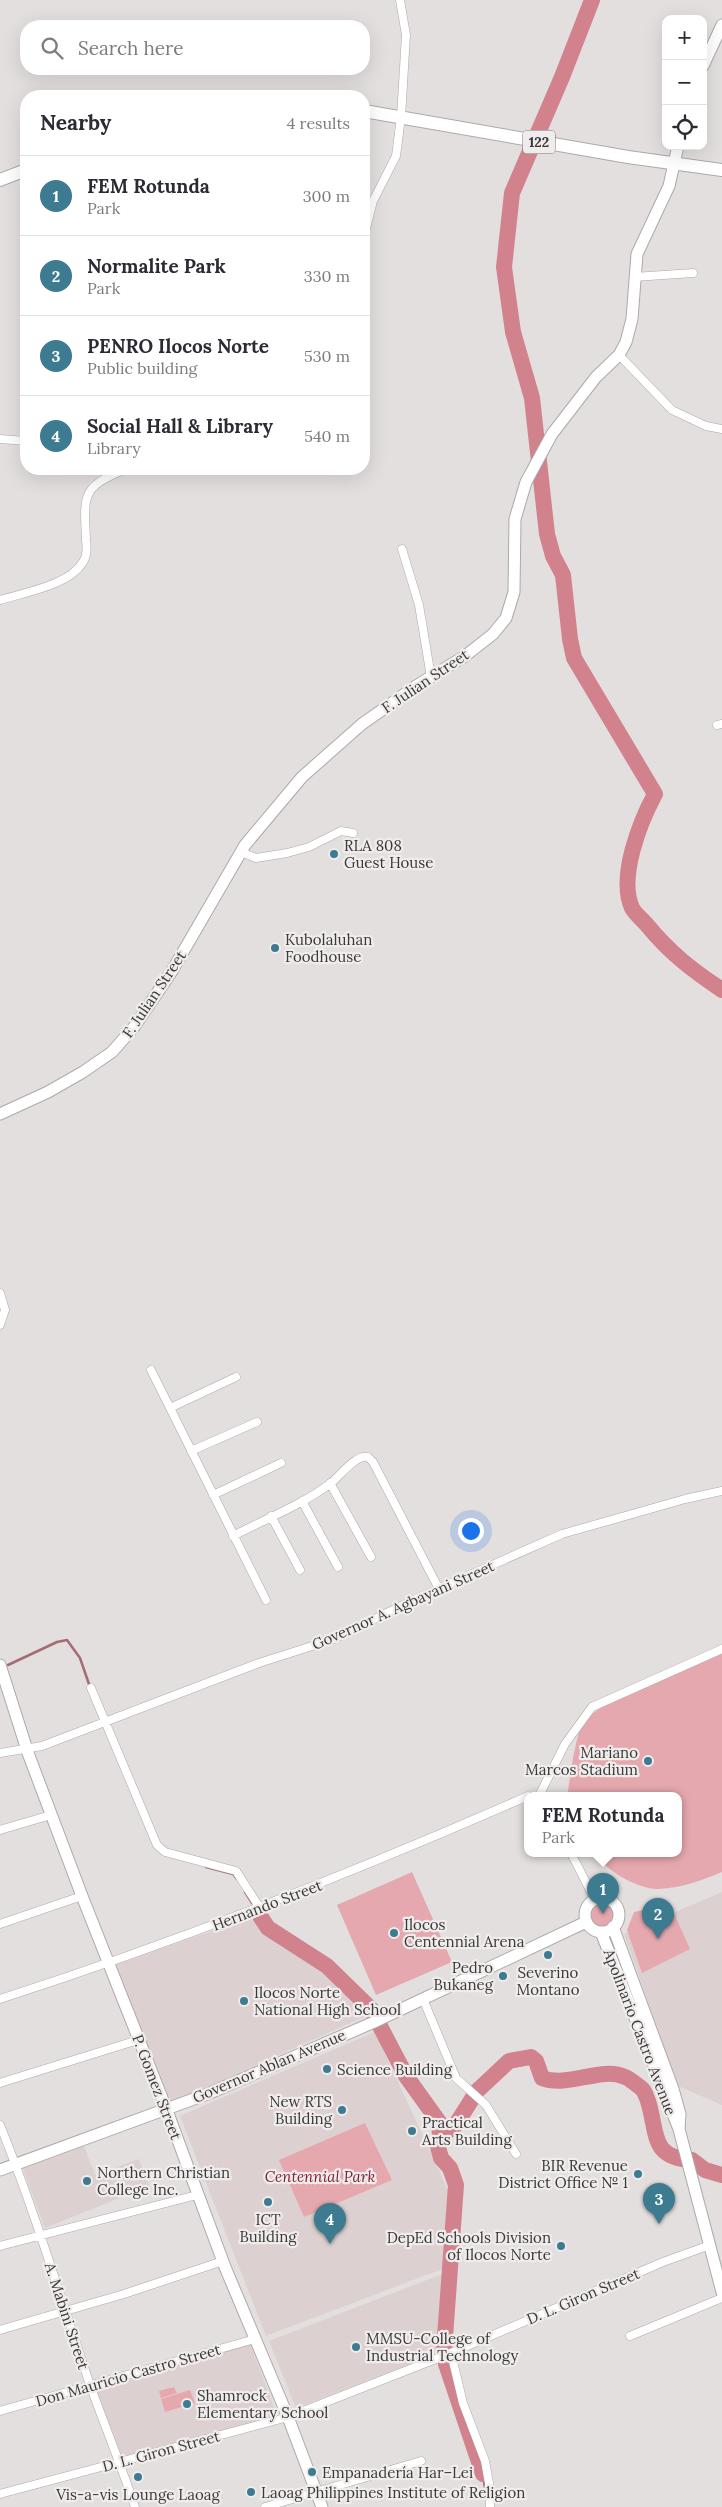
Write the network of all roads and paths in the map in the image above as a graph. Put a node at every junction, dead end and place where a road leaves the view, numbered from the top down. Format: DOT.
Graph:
graph roads {
  1 [pos="400,0"];
  2 [pos="721,27"];
  3 [pos="706,60"];
  4 [pos="370,112"];
  5 [pos="402,117"];
  6 [pos="677,150"];
  7 [pos="675,164"];
  8 [pos="722,170"];
  9 [pos="20,172"];
  10 [pos="0,180"];
  11 [pos="370,213"];
  12 [pos="693,273"];
  13 [pos="634,277"];
  14 [pos="619,355"];
  15 [pos="722,429"];
  16 [pos="0,439"];
  17 [pos="20,441"];
  18 [pos="114,475"];
  19 [pos="402,549"];
  20 [pos="0,600"];
  21 [pos="431,677"];
  22 [pos="353,833"];
  23 [pos="242,852"];
  24 [pos="0,1114"];
  25 [pos="0,1293"];
  26 [pos="0,1324"];
  27 [pos="151,1370"];
  28 [pos="236,1377"];
  29 [pos="170,1408"];
  30 [pos="257,1422"];
  31 [pos="191,1451"];
  32 [pos="281,1463"];
  33 [pos="330,1483"];
  34 [pos="722,1490"];
  35 [pos="213,1495"];
  36 [pos="302,1501"];
  37 [pos="271,1516"];
  38 [pos="233,1536"];
  39 [pos="371,1557"];
  40 [pos="338,1568"];
  41 [pos="300,1570"];
  42 [pos="439,1589"];
  43 [pos="266,1600"];
  44 [pos="722,1648"];
  45 [pos="0,1665"];
  46 [pos="92,1688"];
  47 [pos="106,1722"];
  48 [pos="27,1750"];
  49 [pos="0,1753"];
  50 [pos="543,1792"];
  51 [pos="524,1797"];
  52 [pos="51,1815"];
  53 [pos="0,1830"];
  54 [pos="573,1857"];
  55 [pos="82,1896"];
  56 [pos="594,1900"];
  57 [pos="260,1908"];
  58 [pos="586,1922"];
  59 [pos="0,1924"];
  60 [pos="613,1927"];
  61 [pos="601,1932"];
  62 [pos="110,1964"];
  63 [pos="0,1999"];
  64 [pos="423,1999"];
  65 [pos="138,2040"];
  66 [pos="0,2083"];
  67 [pos="166,2108"];
  68 [pos="0,2125"];
  69 [pos="679,2129"];
  70 [pos="516,2154"];
  71 [pos="16,2165"];
  72 [pos="0,2170"];
  73 [pos="197,2194"];
  74 [pos="40,2235"];
  75 [pos="710,2245"];
  76 [pos="0,2246"];
  77 [pos="223,2261"];
  78 [pos="722,2292"];
  79 [pos="722,2298"];
  80 [pos="66,2311"];
  81 [pos="0,2330"];
  82 [pos="630,2336"];
  83 [pos="255,2339"];
  84 [pos="451,2353"];
  85 [pos="90,2385"];
  86 [pos="0,2411"];
  87 [pos="288,2417"];
  88 [pos="120,2461"];
  89 [pos="421,2461"];
  90 [pos="0,2494"];
  91 [pos="316,2494"];
  92 [pos="135,2507"];
  93 [pos="265,2507"];
  94 [pos="322,2507"];
  95 [pos="490,2507"];
  1 -- 5 [label="street"];
  2 -- 3 [label="main road"];
  4 -- 5 [label="main road, 122"];
  5 -- 7 [label="main road, 122"];
  5 -- 11 [label="street"];
  6 -- 7 [label="main road, F. Julian Street"];
  7 -- 8 [label="main road, 122"];
  7 -- 13 [label="main road, F. Julian Street"];
  9 -- 10 [label="main road"];
  12 -- 13 [label="street"];
  13 -- 14 [label="main road, F. Julian Street"];
  14 -- 15 [label="street"];
  14 -- 21 [label="main road, F. Julian Street"];
  16 -- 17 [label="street"];
  18 -- 20 [label="street"];
  19 -- 21 [label="street"];
  21 -- 23 [label="main road, F. Julian Street"];
  22 -- 23 [label="street"];
  23 -- 24 [label="main road, F. Julian Street"];
  25 -- 26 [label="street"];
  27 -- 29 [label="street"];
  28 -- 29 [label="street"];
  29 -- 31 [label="street"];
  30 -- 31 [label="street"];
  31 -- 35 [label="street"];
  32 -- 35 [label="street"];
  33 -- 36 [label="street"];
  33 -- 39 [label="street"];
  33 -- 42 [label="street"];
  34 -- 42 [label="street, Governor A. Agbayani Street"];
  35 -- 38 [label="street"];
  36 -- 37 [label="street"];
  36 -- 40 [label="street"];
  37 -- 38 [label="street"];
  37 -- 41 [label="street"];
  38 -- 43 [label="street"];
  42 -- 47 [label="street, Governor A. Agbayani Street"];
  44 -- 50 [label="street"];
  45 -- 48 [label="main road, P. Gomez Street"];
  46 -- 47 [label="street"];
  47 -- 48 [label="street, Governor A. Agbayani Street"];
  47 -- 57 [label="street"];
  48 -- 49 [label="street, Governor A. Agbayani Street"];
  48 -- 52 [label="main road, P. Gomez Street"];
  51 -- 57 [label="street, Hernando Street"];
  52 -- 53 [label="street"];
  52 -- 55 [label="main road, P. Gomez Street"];
  54 -- 56 [label="street"];
  55 -- 59 [label="street"];
  55 -- 62 [label="main road, P. Gomez Street"];
  56 -- 58 [label="main road"];
  56 -- 60 [label="main road"];
  57 -- 62 [label="street, Hernando Street"];
  58 -- 61 [label="main road"];
  58 -- 64 [label="main road, Governor Ablan Avenue"];
  60 -- 61 [label="main road"];
  60 -- 69 [label="main road, Apolinario Castro Avenue"];
  61 -- 69 [label="main road, Apolinario Castro Avenue"];
  62 -- 63 [label="street, Hernando Street"];
  62 -- 65 [label="main road, P. Gomez Street"];
  64 -- 67 [label="main road, Governor Ablan Avenue"];
  64 -- 70 [label="street"];
  65 -- 66 [label="street"];
  65 -- 67 [label="main road, P. Gomez Street"];
  67 -- 71 [label="main road, Governor Ablan Avenue"];
  67 -- 73 [label="main road, P. Gomez Street"];
  68 -- 71 [label="street, A. Mabini Street"];
  69 -- 75 [label="main road"];
  71 -- 72 [label="main road, Governor Ablan Avenue"];
  71 -- 74 [label="street, A. Mabini Street"];
  73 -- 74 [label="street"];
  73 -- 77 [label="main road, P. Gomez Street"];
  74 -- 76 [label="street"];
  74 -- 80 [label="street, A. Mabini Street"];
  75 -- 78 [label="main road"];
  75 -- 84 [label="street, D. L. Giron Street"];
  77 -- 80 [label="street"];
  77 -- 83 [label="main road, P. Gomez Street"];
  79 -- 82 [label="street"];
  80 -- 81 [label="street"];
  80 -- 85 [label="street, A. Mabini Street"];
  83 -- 85 [label="street, Don Mauricio Castro Street"];
  83 -- 87 [label="main road, P. Gomez Street"];
  84 -- 87 [label="street, D. L. Giron Street"];
  84 -- 95 [label="street"];
  85 -- 86 [label="street, Don Mauricio Castro Street"];
  85 -- 88 [label="street, A. Mabini Street"];
  87 -- 88 [label="street, D. L. Giron Street"];
  87 -- 91 [label="main road, P. Gomez Street"];
  88 -- 90 [label="street, D. L. Giron Street"];
  88 -- 92 [label="street, A. Mabini Street"];
  89 -- 91 [label="street"];
  91 -- 93 [label="street"];
  91 -- 94 [label="main road, P. Gomez Street"];
}
